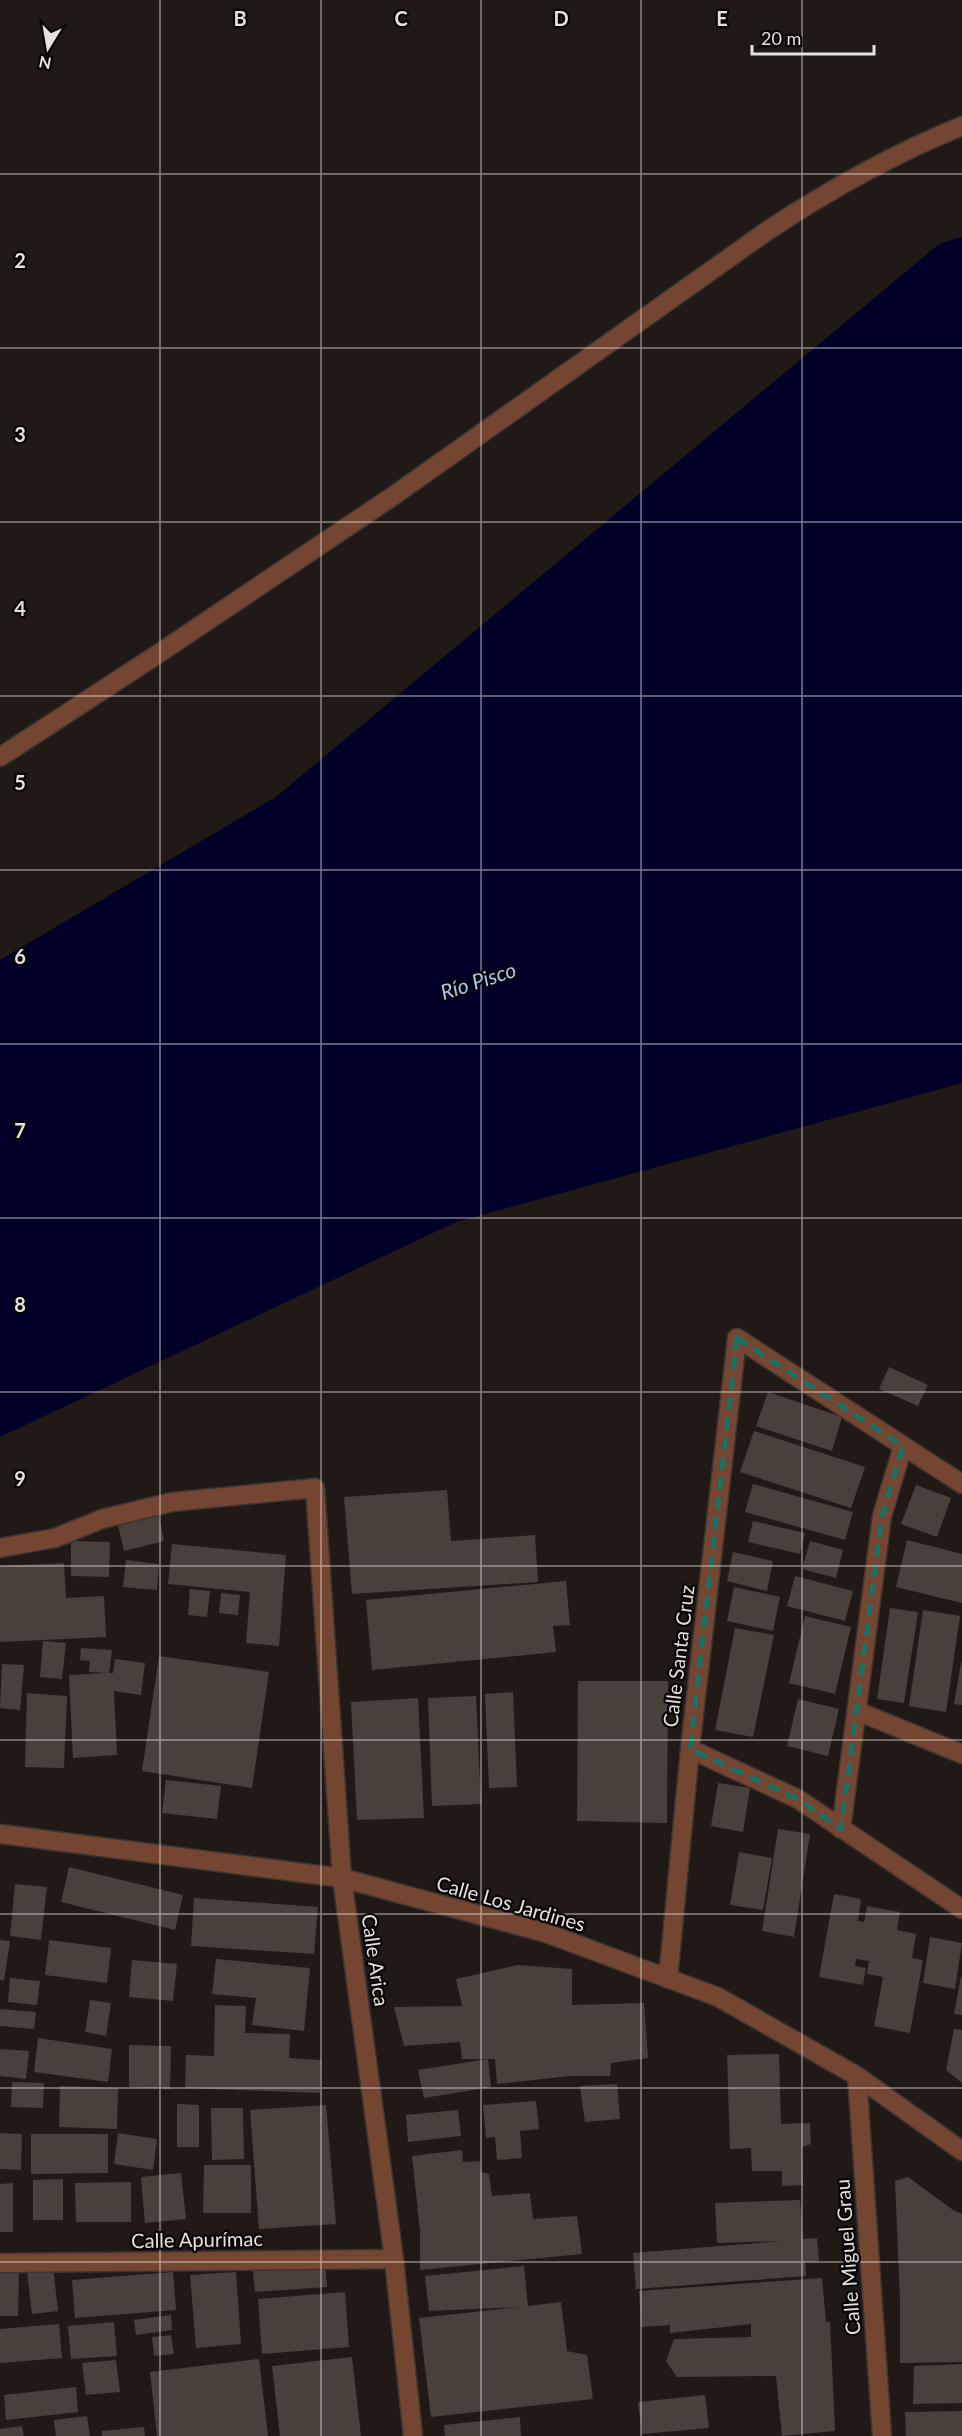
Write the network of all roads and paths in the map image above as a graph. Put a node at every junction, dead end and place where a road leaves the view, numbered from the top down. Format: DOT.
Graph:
graph roads {
  1 [pos="962,126"];
  2 [pos="0,757"];
  3 [pos="903,1446"];
  4 [pos="962,1484"];
  5 [pos="0,1548"];
  6 [pos="857,1711"];
  7 [pos="690,1749"];
  8 [pos="962,1754"];
  9 [pos="841,1829"];
  10 [pos="0,1834"];
  11 [pos="342,1878"];
  12 [pos="962,1909"];
  13 [pos="668,1979"];
  14 [pos="857,2076"];
  15 [pos="962,2151"];
  16 [pos="394,2259"];
  17 [pos="0,2263"];
  18 [pos="413,2436"];
  19 [pos="882,2436"];
  1 -- 2 [label="street"];
  3 -- 4 [label="street"];
  3 -- 6 [label="street"];
  3 -- 7 [label="street, Calle Santa Cruz"];
  5 -- 11 [label="street, Calle Arica"];
  6 -- 8 [label="street"];
  6 -- 9 [label="street"];
  7 -- 9 [label="street"];
  7 -- 13 [label="street, Calle Santa Cruz"];
  9 -- 12 [label="street"];
  10 -- 11 [label="street, Calle Los Jardines"];
  11 -- 13 [label="street, Calle Los Jardines"];
  11 -- 16 [label="street, Calle Arica"];
  13 -- 14 [label="street, Calle Los Jardines"];
  14 -- 15 [label="street, Calle Los Jardines"];
  14 -- 19 [label="street, Calle Miguel Grau"];
  16 -- 17 [label="street, Calle Apurímac"];
  16 -- 18 [label="street, Calle Arica"];
}
